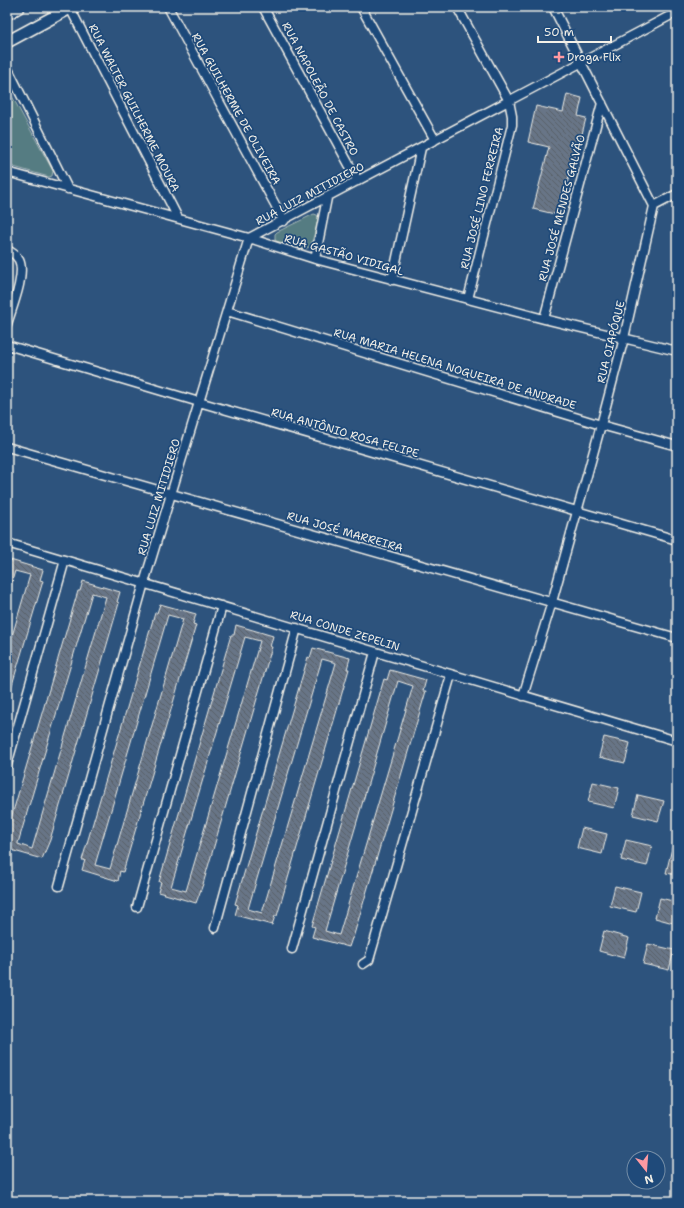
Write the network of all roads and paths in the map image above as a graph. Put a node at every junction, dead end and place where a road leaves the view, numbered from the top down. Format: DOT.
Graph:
graph roads {
  1 [pos="19,7"];
  2 [pos="168,7"];
  3 [pos="263,7"];
  4 [pos="361,7"];
  5 [pos="457,7"];
  6 [pos="553,7"];
  7 [pos="71,8"];
  8 [pos="677,12"];
  9 [pos="7,14"];
  10 [pos="7,42"];
  11 [pos="581,62"];
  12 [pos="7,67"];
  13 [pos="509,101"];
  14 [pos="602,103"];
  15 [pos="435,140"];
  16 [pos="420,148"];
  17 [pos="7,172"];
  18 [pos="358,182"];
  19 [pos="68,189"];
  20 [pos="677,194"];
  21 [pos="327,198"];
  22 [pos="654,206"];
  23 [pos="178,218"];
  24 [pos="284,221"];
  25 [pos="249,238"];
  26 [pos="7,250"];
  27 [pos="314,259"];
  28 [pos="392,280"];
  29 [pos="468,299"];
  30 [pos="227,311"];
  31 [pos="544,319"];
  32 [pos="7,324"];
  33 [pos="624,338"];
  34 [pos="7,345"];
  35 [pos="677,351"];
  36 [pos="199,402"];
  37 [pos="601,425"];
  38 [pos="677,446"];
  39 [pos="7,447"];
  40 [pos="172,494"];
  41 [pos="577,512"];
  42 [pos="677,540"];
  43 [pos="7,543"];
  44 [pos="65,560"];
  45 [pos="144,583"];
  46 [pos="552,602"];
  47 [pos="222,606"];
  48 [pos="297,628"];
  49 [pos="677,638"];
  50 [pos="375,652"];
  51 [pos="451,674"];
  52 [pos="523,696"];
  53 [pos="677,741"];
  54 [pos="7,765"];
  55 [pos="59,886"];
  56 [pos="137,907"];
  57 [pos="215,928"];
  58 [pos="292,949"];
  59 [pos="363,964"];
  1 -- 9 [label="street"];
  2 -- 24 [label="street, RUA GUILHERME DE OLIVEIRA"];
  3 -- 18 [label="street, RUA NAPOLEÃO DE CASTRO"];
  4 -- 15 [label="street"];
  5 -- 13 [label="street"];
  6 -- 11 [label="street"];
  7 -- 10 [label="street"];
  7 -- 23 [label="street, RUA WALTER GUILHERME MOURA"];
  8 -- 11 [label="street, RUA LUIZ MITIDIERO"];
  11 -- 13 [label="street, RUA LUIZ MITIDIERO"];
  11 -- 14 [label="street"];
  12 -- 19 [label="street"];
  13 -- 15 [label="street, RUA LUIZ MITIDIERO"];
  13 -- 29 [label="street, RUA JOSÉ LINO FERREIRA"];
  14 -- 22 [label="street"];
  14 -- 31 [label="street, RUA JOSÉ MENDES GALVÃO"];
  15 -- 16 [label="street, RUA LUIZ MITIDIERO"];
  16 -- 18 [label="street, RUA LUIZ MITIDIERO"];
  16 -- 28 [label="street"];
  17 -- 19 [label="street, RUA GASTÃO VIDIGAL"];
  18 -- 21 [label="street, RUA LUIZ MITIDIERO"];
  19 -- 23 [label="street, RUA GASTÃO VIDIGAL"];
  20 -- 22 [label="street"];
  21 -- 24 [label="street, RUA LUIZ MITIDIERO"];
  21 -- 27 [label="street"];
  22 -- 33 [label="street, RUA OIAPÓQUE"];
  23 -- 25 [label="street, RUA GASTÃO VIDIGAL"];
  24 -- 25 [label="street, RUA LUIZ MITIDIERO"];
  25 -- 27 [label="street, RUA GASTÃO VIDIGAL"];
  25 -- 30 [label="street, RUA LUIZ MITIDIERO"];
  26 -- 32 [label="street"];
  27 -- 28 [label="street, RUA GASTÃO VIDIGAL"];
  28 -- 29 [label="street, RUA GASTÃO VIDIGAL"];
  29 -- 31 [label="street, RUA GASTÃO VIDIGAL"];
  30 -- 36 [label="street, RUA LUIZ MITIDIERO"];
  30 -- 37 [label="street, RUA MARIA HELENA NOGUEIRA DE ANDRADE"];
  31 -- 33 [label="street, RUA GASTÃO VIDIGAL"];
  33 -- 35 [label="street, RUA GASTÃO VIDIGAL"];
  33 -- 37 [label="street, RUA OIAPÓQUE"];
  34 -- 36 [label="street, RUA ANTÔNIO ROSA FELIPE"];
  36 -- 40 [label="street, RUA LUIZ MITIDIERO"];
  36 -- 41 [label="street, RUA ANTÔNIO ROSA FELIPE"];
  37 -- 38 [label="street, RUA MARIA HELENA NOGUEIRA DE ANDRADE"];
  37 -- 41 [label="street, RUA OIAPÓQUE"];
  39 -- 40 [label="street, RUA JOSÉ MARREIRA"];
  40 -- 45 [label="street, RUA LUIZ MITIDIERO"];
  40 -- 46 [label="street, RUA JOSÉ MARREIRA"];
  41 -- 42 [label="street, RUA ANTÔNIO ROSA FELIPE"];
  41 -- 46 [label="street, RUA OIAPÓQUE"];
  43 -- 44 [label="street, RUA CONDE ZEPELIN"];
  44 -- 45 [label="street, RUA CONDE ZEPELIN"];
  44 -- 54 [label="street"];
  45 -- 47 [label="street, RUA CONDE ZEPELIN"];
  45 -- 55 [label="street, RUA LUIZ MITIDIERO"];
  46 -- 49 [label="street, RUA JOSÉ MARREIRA"];
  46 -- 52 [label="street, RUA OIAPÓQUE"];
  47 -- 48 [label="street, RUA CONDE ZEPELIN"];
  47 -- 56 [label="street"];
  48 -- 50 [label="street, RUA CONDE ZEPELIN"];
  48 -- 57 [label="street"];
  50 -- 51 [label="street, RUA CONDE ZEPELIN"];
  50 -- 58 [label="street"];
  51 -- 52 [label="street, RUA CONDE ZEPELIN"];
  51 -- 59 [label="street"];
  52 -- 53 [label="street, RUA CONDE ZEPELIN"];
}
